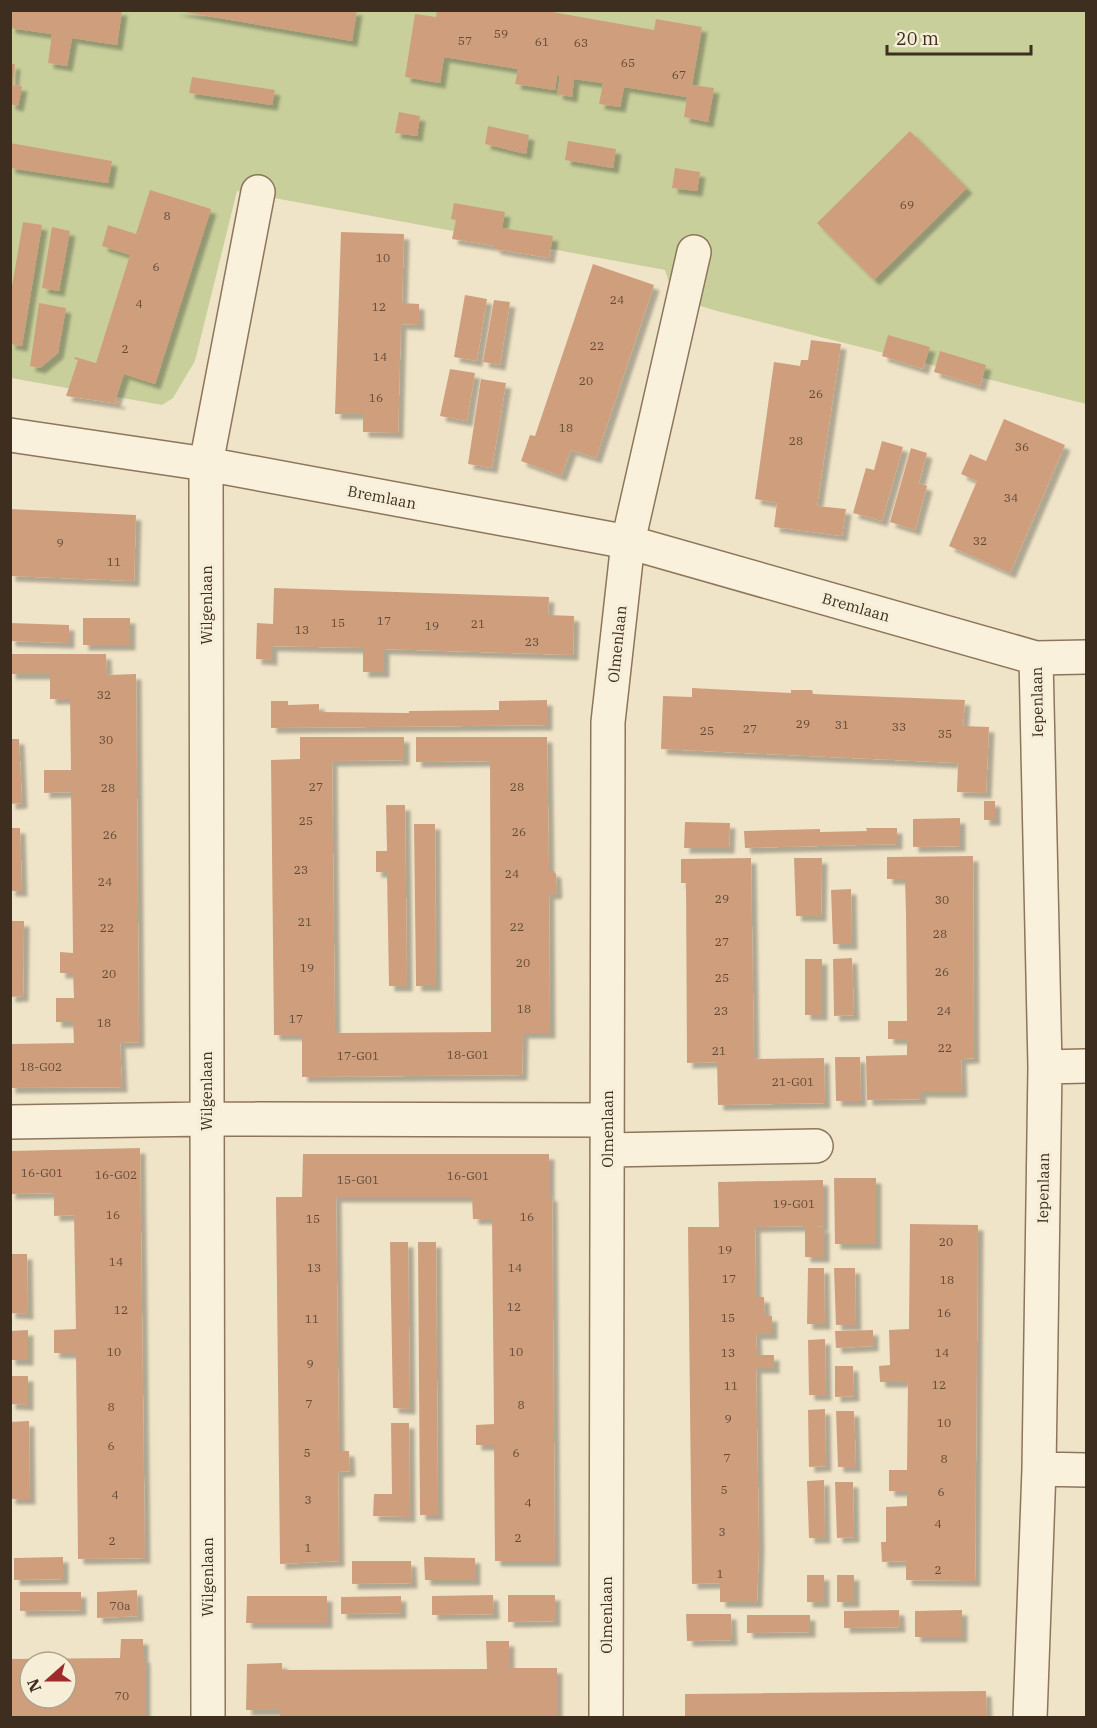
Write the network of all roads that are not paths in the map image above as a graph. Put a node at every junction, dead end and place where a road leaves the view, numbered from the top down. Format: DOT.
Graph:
graph roads {
  1 [pos="258,192"];
  2 [pos="694,252"];
  3 [pos="10,435"];
  4 [pos="206,464"];
  5 [pos="628,542"];
  6 [pos="1086,657"];
  7 [pos="1036,658"];
  8 [pos="1045,1066"];
  9 [pos="1086,1066"];
  10 [pos="206,1119"];
  11 [pos="10,1122"];
  12 [pos="607,1135"];
  13 [pos="816,1146"];
  14 [pos="1039,1469"];
  15 [pos="1086,1470"];
  16 [pos="208,1718"];
  17 [pos="606,1718"];
  18 [pos="1030,1718"];
  1 -- 4 [label="street"];
  2 -- 5 [label="street"];
  3 -- 4 [label="street, Bremlaan"];
  4 -- 5 [label="street, Bremlaan"];
  4 -- 10 [label="street, Wilgenlaan"];
  5 -- 7 [label="street, Bremlaan"];
  5 -- 12 [label="street, Olmenlaan"];
  6 -- 7 [label="street, Bremlaan"];
  7 -- 8 [label="street, Iepenlaan"];
  8 -- 9 [label="street"];
  8 -- 14 [label="street, Iepenlaan"];
  10 -- 11 [label="street"];
  10 -- 12 [label="street"];
  10 -- 16 [label="street, Wilgenlaan"];
  12 -- 13 [label="street"];
  12 -- 17 [label="street, Olmenlaan"];
  14 -- 15 [label="street"];
  14 -- 18 [label="street, Iepenlaan"];
}
